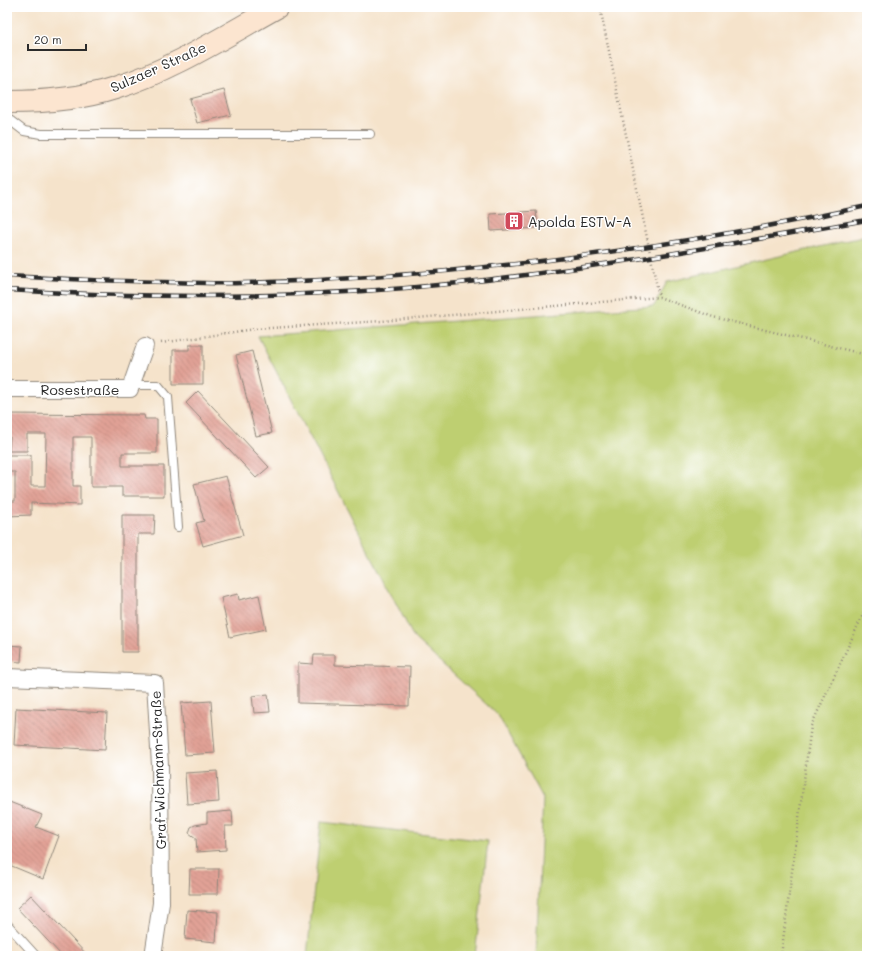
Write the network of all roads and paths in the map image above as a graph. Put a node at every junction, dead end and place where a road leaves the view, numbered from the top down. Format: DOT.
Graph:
graph roads {
  1 [pos="277,7"];
  2 [pos="600,7"];
  3 [pos="7,102"];
  4 [pos="7,118"];
  5 [pos="370,134"];
  6 [pos="659,297"];
  7 [pos="145,346"];
  8 [pos="867,355"];
  9 [pos="132,385"];
  10 [pos="7,389"];
  11 [pos="178,528"];
  12 [pos="867,606"];
  13 [pos="7,677"];
  14 [pos="7,924"];
  15 [pos="36,956"];
  16 [pos="153,956"];
  17 [pos="781,956"];
  1 -- 3 [label="main road, Sulzaer Straße"];
  2 -- 6 [label="path"];
  4 -- 5 [label="lane"];
  6 -- 7 [label="path"];
  6 -- 8 [label="path"];
  7 -- 9 [label="street, Rosestraße"];
  9 -- 10 [label="street, Rosestraße"];
  9 -- 11 [label="lane"];
  12 -- 17 [label="path"];
  13 -- 16 [label="street, Graf-Wichmann-Straße"];
  14 -- 15 [label="lane"];
}
